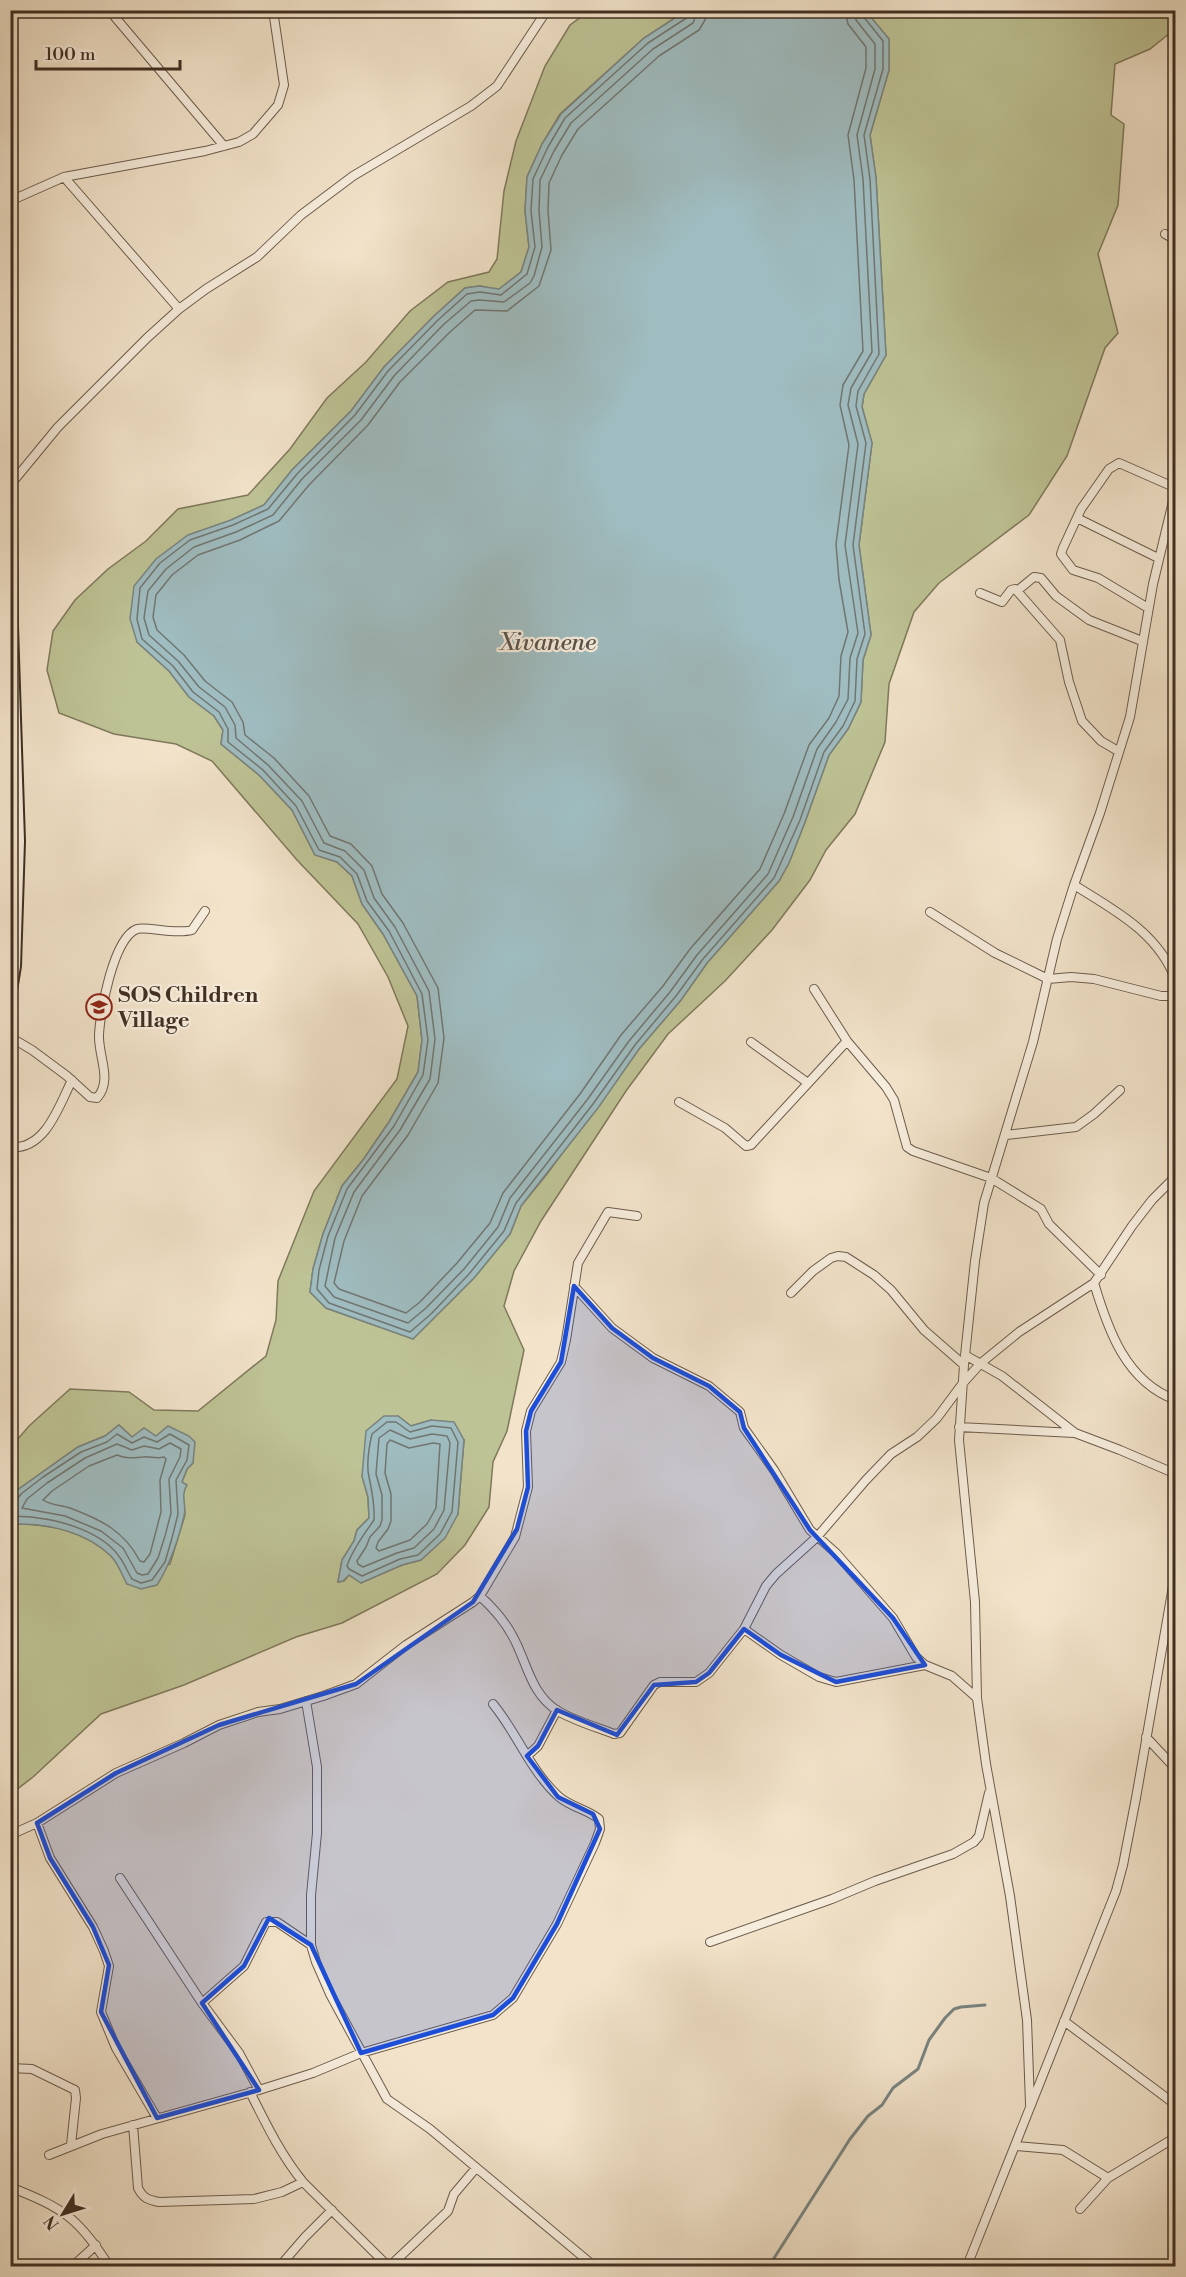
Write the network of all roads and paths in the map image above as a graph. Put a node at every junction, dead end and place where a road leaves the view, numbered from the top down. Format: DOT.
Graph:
graph roads {
  1 [pos="109,10"];
  2 [pos="273,10"];
  3 [pos="547,10"];
  4 [pos="224,146"];
  5 [pos="63,177"];
  6 [pos="10,201"];
  7 [pos="1165,234"];
  8 [pos="1176,240"];
  9 [pos="179,309"];
  10 [pos="10,400"];
  11 [pos="11,484"];
  12 [pos="1176,488"];
  13 [pos="1077,518"];
  14 [pos="1158,558"];
  15 [pos="1017,591"];
  16 [pos="980,592"];
  17 [pos="1148,608"];
  18 [pos="11,627"];
  19 [pos="1142,641"];
  20 [pos="1118,751"];
  21 [pos="15,843"];
  22 [pos="1074,885"];
  23 [pos="205,910"];
  24 [pos="930,912"];
  25 [pos="1048,979"];
  26 [pos="1176,981"];
  27 [pos="814,989"];
  28 [pos="1176,993"];
  29 [pos="10,997"];
  30 [pos="10,1037"];
  31 [pos="847,1041"];
  32 [pos="751,1042"];
  33 [pos="72,1080"];
  34 [pos="808,1083"];
  35 [pos="1120,1090"];
  36 [pos="679,1102"];
  37 [pos="1006,1135"];
  38 [pos="10,1148"];
  39 [pos="1176,1176"];
  40 [pos="991,1178"];
  41 [pos="637,1216"];
  42 [pos="1101,1275"];
  43 [pos="1094,1283"];
  44 [pos="574,1286"];
  45 [pos="791,1293"];
  46 [pos="965,1355"];
  47 [pos="981,1363"];
  48 [pos="964,1365"];
  49 [pos="963,1383"];
  50 [pos="1176,1400"];
  51 [pos="959,1427"];
  52 [pos="1075,1433"];
  53 [pos="1176,1474"];
  54 [pos="817,1537"];
  55 [pos="1176,1569"];
  56 [pos="480,1596"];
  57 [pos="744,1629"];
  58 [pos="926,1665"];
  59 [pos="977,1698"];
  60 [pos="306,1701"];
  61 [pos="493,1704"];
  62 [pos="557,1710"];
  63 [pos="1146,1737"];
  64 [pos="526,1756"];
  65 [pos="1176,1769"];
  66 [pos="990,1789"];
  67 [pos="37,1823"];
  68 [pos="10,1835"];
  69 [pos="120,1878"];
  70 [pos="710,1942"];
  71 [pos="310,1945"];
  72 [pos="202,2003"];
  73 [pos="1064,2021"];
  74 [pos="361,2053"];
  75 [pos="10,2068"];
  76 [pos="255,2091"];
  77 [pos="1030,2104"];
  78 [pos="1176,2105"];
  79 [pos="157,2118"];
  80 [pos="133,2125"];
  81 [pos="1176,2136"];
  82 [pos="71,2145"];
  83 [pos="1016,2146"];
  84 [pos="49,2156"];
  85 [pos="476,2168"];
  86 [pos="1108,2178"];
  87 [pos="303,2182"];
  88 [pos="10,2187"];
  89 [pos="1080,2209"];
  90 [pos="332,2210"];
  91 [pos="96,2246"];
  92 [pos="73,2266"];
  93 [pos="109,2266"];
  94 [pos="280,2266"];
  95 [pos="389,2266"];
  96 [pos="594,2266"];
  97 [pos="967,2266"];
  1 -- 4 [label="street"];
  2 -- 4 [label="street"];
  3 -- 9 [label="street"];
  4 -- 5 [label="street"];
  5 -- 6 [label="street"];
  5 -- 9 [label="street"];
  7 -- 8 [label="street"];
  9 -- 11 [label="street"];
  10 -- 11 [label="main road"];
  11 -- 18 [label="main road"];
  12 -- 13 [label="street"];
  12 -- 14 [label="street"];
  13 -- 14 [label="street"];
  13 -- 17 [label="street"];
  14 -- 17 [label="street"];
  15 -- 16 [label="street"];
  15 -- 19 [label="street"];
  15 -- 20 [label="street"];
  17 -- 19 [label="street"];
  18 -- 21 [label="main road"];
  19 -- 20 [label="street"];
  20 -- 22 [label="street"];
  21 -- 29 [label="main road"];
  22 -- 25 [label="street"];
  22 -- 26 [label="street"];
  23 -- 33 [label="street"];
  24 -- 25 [label="street"];
  25 -- 28 [label="street"];
  25 -- 37 [label="street"];
  27 -- 31 [label="street"];
  30 -- 33 [label="street"];
  31 -- 34 [label="street"];
  31 -- 40 [label="street"];
  32 -- 34 [label="street"];
  33 -- 38 [label="street"];
  34 -- 36 [label="street"];
  35 -- 37 [label="street"];
  37 -- 40 [label="street"];
  39 -- 42 [label="street"];
  40 -- 42 [label="street"];
  40 -- 46 [label="street"];
  41 -- 44 [label="street"];
  42 -- 43 [label="street"];
  43 -- 47 [label="street"];
  43 -- 50 [label="street"];
  44 -- 54 [label="street"];
  44 -- 56 [label="street"];
  45 -- 48 [label="street"];
  46 -- 47 [label="street"];
  46 -- 48 [label="street"];
  47 -- 49 [label="street"];
  47 -- 52 [label="street"];
  48 -- 49 [label="street"];
  49 -- 51 [label="street"];
  49 -- 54 [label="street"];
  51 -- 52 [label="street"];
  51 -- 59 [label="street"];
  52 -- 53 [label="street"];
  54 -- 57 [label="street"];
  54 -- 58 [label="street"];
  55 -- 63 [label="street"];
  56 -- 60 [label="street"];
  56 -- 62 [label="street"];
  57 -- 58 [label="street"];
  57 -- 62 [label="street"];
  58 -- 59 [label="street"];
  59 -- 66 [label="street"];
  60 -- 67 [label="street"];
  60 -- 71 [label="street"];
  61 -- 64 [label="street"];
  62 -- 64 [label="street"];
  63 -- 65 [label="street"];
  63 -- 73 [label="street"];
  64 -- 74 [label="street"];
  66 -- 70 [label="street"];
  66 -- 77 [label="street"];
  67 -- 68 [label="street"];
  67 -- 79 [label="street"];
  69 -- 72 [label="street"];
  71 -- 72 [label="street"];
  71 -- 74 [label="street"];
  72 -- 76 [label="street"];
  73 -- 77 [label="street"];
  73 -- 78 [label="street"];
  74 -- 76 [label="street"];
  74 -- 85 [label="street"];
  75 -- 82 [label="street"];
  76 -- 79 [label="street"];
  76 -- 87 [label="street"];
  77 -- 83 [label="street"];
  79 -- 80 [label="street"];
  80 -- 82 [label="street"];
  80 -- 87 [label="street"];
  81 -- 86 [label="street"];
  82 -- 84 [label="street"];
  83 -- 86 [label="street"];
  83 -- 97 [label="street"];
  85 -- 95 [label="street"];
  85 -- 96 [label="street"];
  86 -- 89 [label="street"];
  87 -- 90 [label="street"];
  88 -- 91 [label="street"];
  90 -- 94 [label="street"];
  90 -- 95 [label="street"];
  91 -- 92 [label="street"];
  91 -- 93 [label="street"];
}
